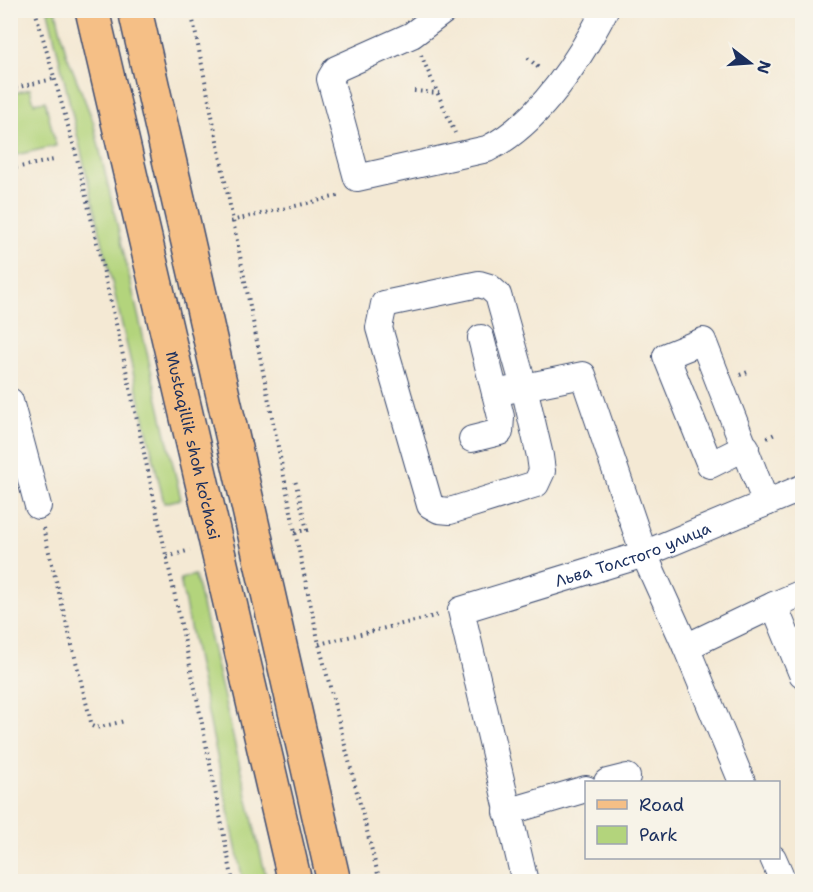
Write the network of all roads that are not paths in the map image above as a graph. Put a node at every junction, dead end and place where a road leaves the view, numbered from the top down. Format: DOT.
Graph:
graph roads {
  1 [pos="92,10"];
  2 [pos="135,10"];
  3 [pos="445,10"];
  4 [pos="605,10"];
  5 [pos="481,338"];
  6 [pos="524,387"];
  7 [pos="495,393"];
  8 [pos="10,401"];
  9 [pos="472,439"];
  10 [pos="746,447"];
  11 [pos="802,488"];
  12 [pos="766,503"];
  13 [pos="38,506"];
  14 [pos="644,554"];
  15 [pos="802,593"];
  16 [pos="774,605"];
  17 [pos="686,647"];
  18 [pos="802,674"];
  19 [pos="741,781"];
  20 [pos="585,789"];
  21 [pos="507,812"];
  22 [pos="773,859"];
  23 [pos="295,882"];
  24 [pos="334,882"];
  25 [pos="525,882"];
  26 [pos="778,882"];
  1 -- 23 [label="main road, Mustaqillik shoh ko'chasi"];
  2 -- 24 [label="main road"];
  3 -- 4 [label="street"];
  5 -- 7 [label="street"];
  6 -- 6 [label="street"];
  6 -- 7 [label="street"];
  6 -- 14 [label="street"];
  7 -- 9 [label="street"];
  8 -- 13 [label="street"];
  10 -- 12 [label="street"];
  11 -- 12 [label="street, Льва Толстого улица"];
  12 -- 14 [label="street, Льва Толстого улица"];
  14 -- 17 [label="street"];
  14 -- 21 [label="street, Льва Толстого улица"];
  15 -- 16 [label="street"];
  16 -- 17 [label="street"];
  16 -- 18 [label="street"];
  17 -- 19 [label="street"];
  20 -- 21 [label="street"];
  21 -- 25 [label="street"];
  22 -- 26 [label="street"];
}
